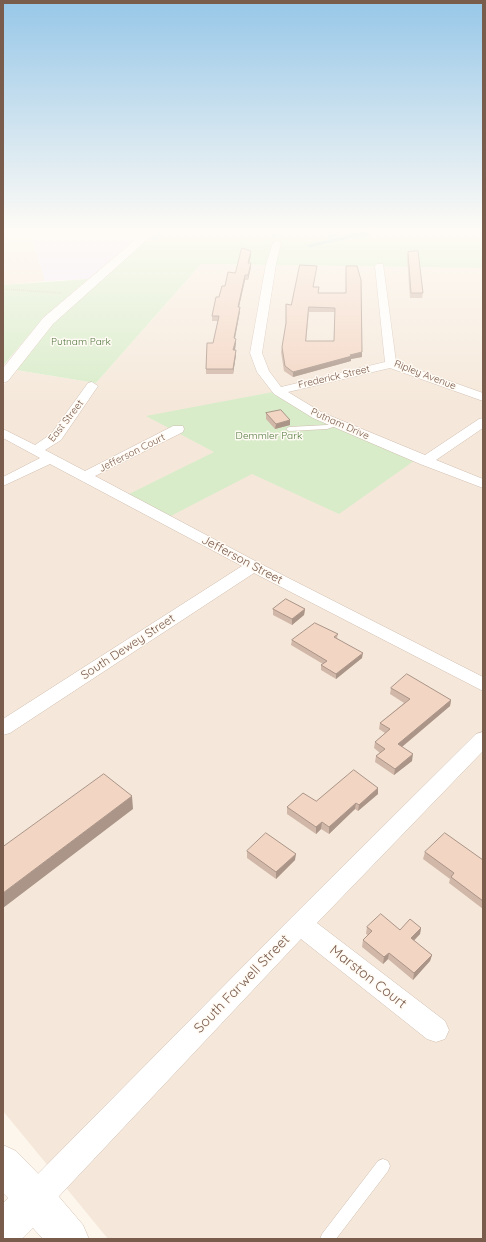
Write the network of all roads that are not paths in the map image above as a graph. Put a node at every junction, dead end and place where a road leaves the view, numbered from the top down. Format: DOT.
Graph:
graph roads {
  1 [pos="87,288"];
  2 [pos="267,288"];
  3 [pos="382,288"];
  4 [pos="391,364"];
  5 [pos="3,378"];
  6 [pos="92,386"];
  7 [pos="278,391"];
  8 [pos="483,397"];
  9 [pos="483,422"];
  10 [pos="337,424"];
  11 [pos="178,429"];
  12 [pos="288,429"];
  13 [pos="3,433"];
  14 [pos="35,451"];
  15 [pos="49,459"];
  16 [pos="425,461"];
  17 [pos="85,476"];
  18 [pos="3,482"];
  19 [pos="483,484"];
  20 [pos="252,566"];
  21 [pos="483,685"];
  22 [pos="3,728"];
  23 [pos="483,739"];
  24 [pos="300,924"];
  25 [pos="436,1030"];
  26 [pos="3,1164"];
  27 [pos="383,1166"];
  28 [pos="35,1199"];
  29 [pos="3,1230"];
  30 [pos="69,1239"];
  31 [pos="327,1239"];
  1 -- 5 [label="main road"];
  2 -- 7 [label="street, Putnam Drive"];
  3 -- 4 [label="street, Ripley Avenue"];
  4 -- 7 [label="street, Frederick Street"];
  4 -- 8 [label="street, Ripley Avenue"];
  6 -- 14 [label="street, East Street"];
  7 -- 10 [label="street, Putnam Drive"];
  9 -- 16 [label="street"];
  10 -- 12 [label="lane"];
  10 -- 16 [label="street, Putnam Drive"];
  11 -- 17 [label="street, Jefferson Court"];
  13 -- 14 [label="street, Jefferson Street"];
  14 -- 15 [label="street, Jefferson Street"];
  15 -- 17 [label="street, Jefferson Street"];
  15 -- 18 [label="street, East Street"];
  16 -- 19 [label="street, Putnam Drive"];
  17 -- 20 [label="street, Jefferson Street"];
  20 -- 21 [label="street, Jefferson Street"];
  20 -- 22 [label="street, South Dewey Street"];
  23 -- 24 [label="street, South Farwell Street"];
  24 -- 25 [label="street, Marston Court"];
  24 -- 28 [label="street, South Farwell Street"];
  26 -- 28 [label="main road"];
  27 -- 31 [label="lane"];
  28 -- 29 [label="main road, South Farwell Street"];
  28 -- 30 [label="main road"];
}
